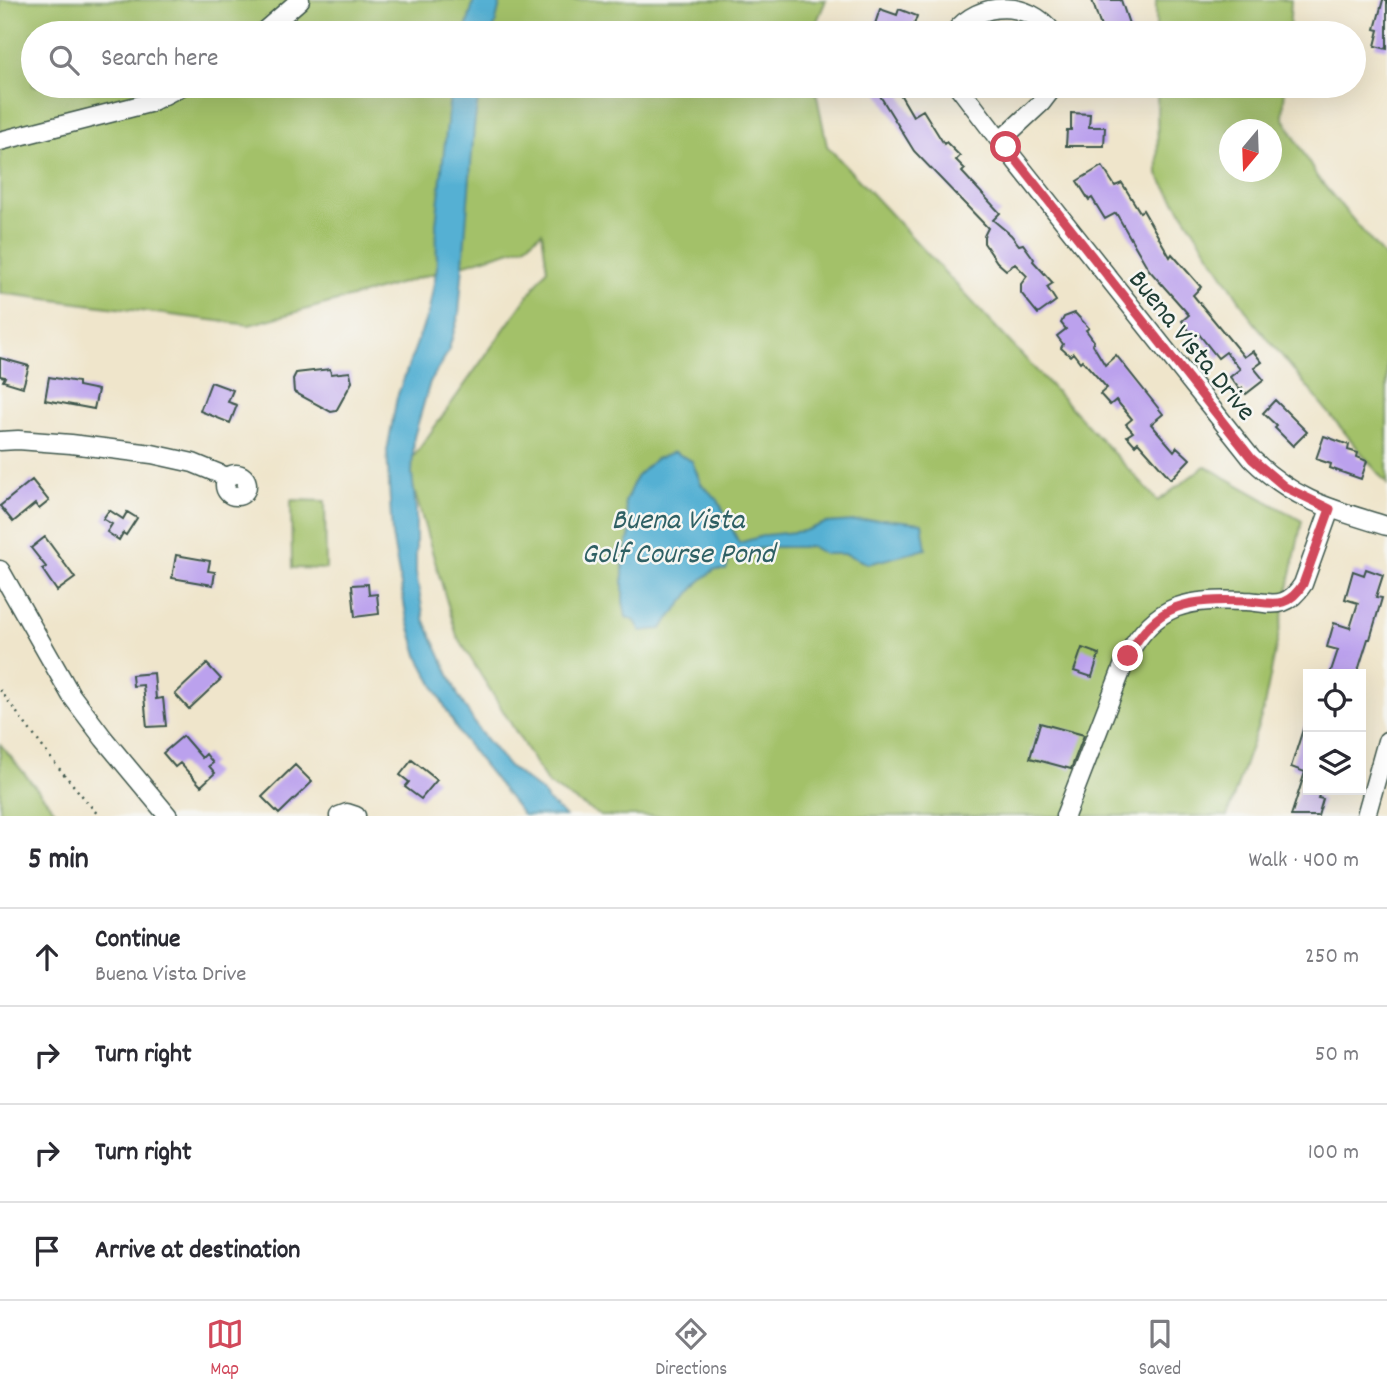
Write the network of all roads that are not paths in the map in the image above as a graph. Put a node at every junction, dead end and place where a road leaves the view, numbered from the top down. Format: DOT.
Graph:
graph roads {
  1 [pos="300,0"];
  2 [pos="276,21"];
  3 [pos="963,21"];
  4 [pos="1044,21"];
  5 [pos="159,98"];
  6 [pos="967,98"];
  7 [pos="1045,98"];
  8 [pos="0,141"];
  9 [pos="1000,141"];
  10 [pos="0,441"];
  11 [pos="227,477"];
  12 [pos="1330,509"];
  13 [pos="1387,526"];
  14 [pos="0,570"];
  15 [pos="1387,741"];
  16 [pos="168,816"];
  17 [pos="339,816"];
  18 [pos="356,816"];
  19 [pos="1065,816"];
  20 [pos="1366,816"];
  1 -- 2 [label="street"];
  3 -- 4 [label="street"];
  5 -- 8 [label="street"];
  6 -- 9 [label="street, Buena Vista Drive"];
  7 -- 9 [label="street"];
  9 -- 12 [label="street, Buena Vista Drive"];
  10 -- 11 [label="street"];
  12 -- 13 [label="street, Buena Vista Drive"];
  12 -- 19 [label="street"];
  14 -- 16 [label="street"];
  15 -- 20 [label="street"];
  17 -- 18 [label="street"];
}
